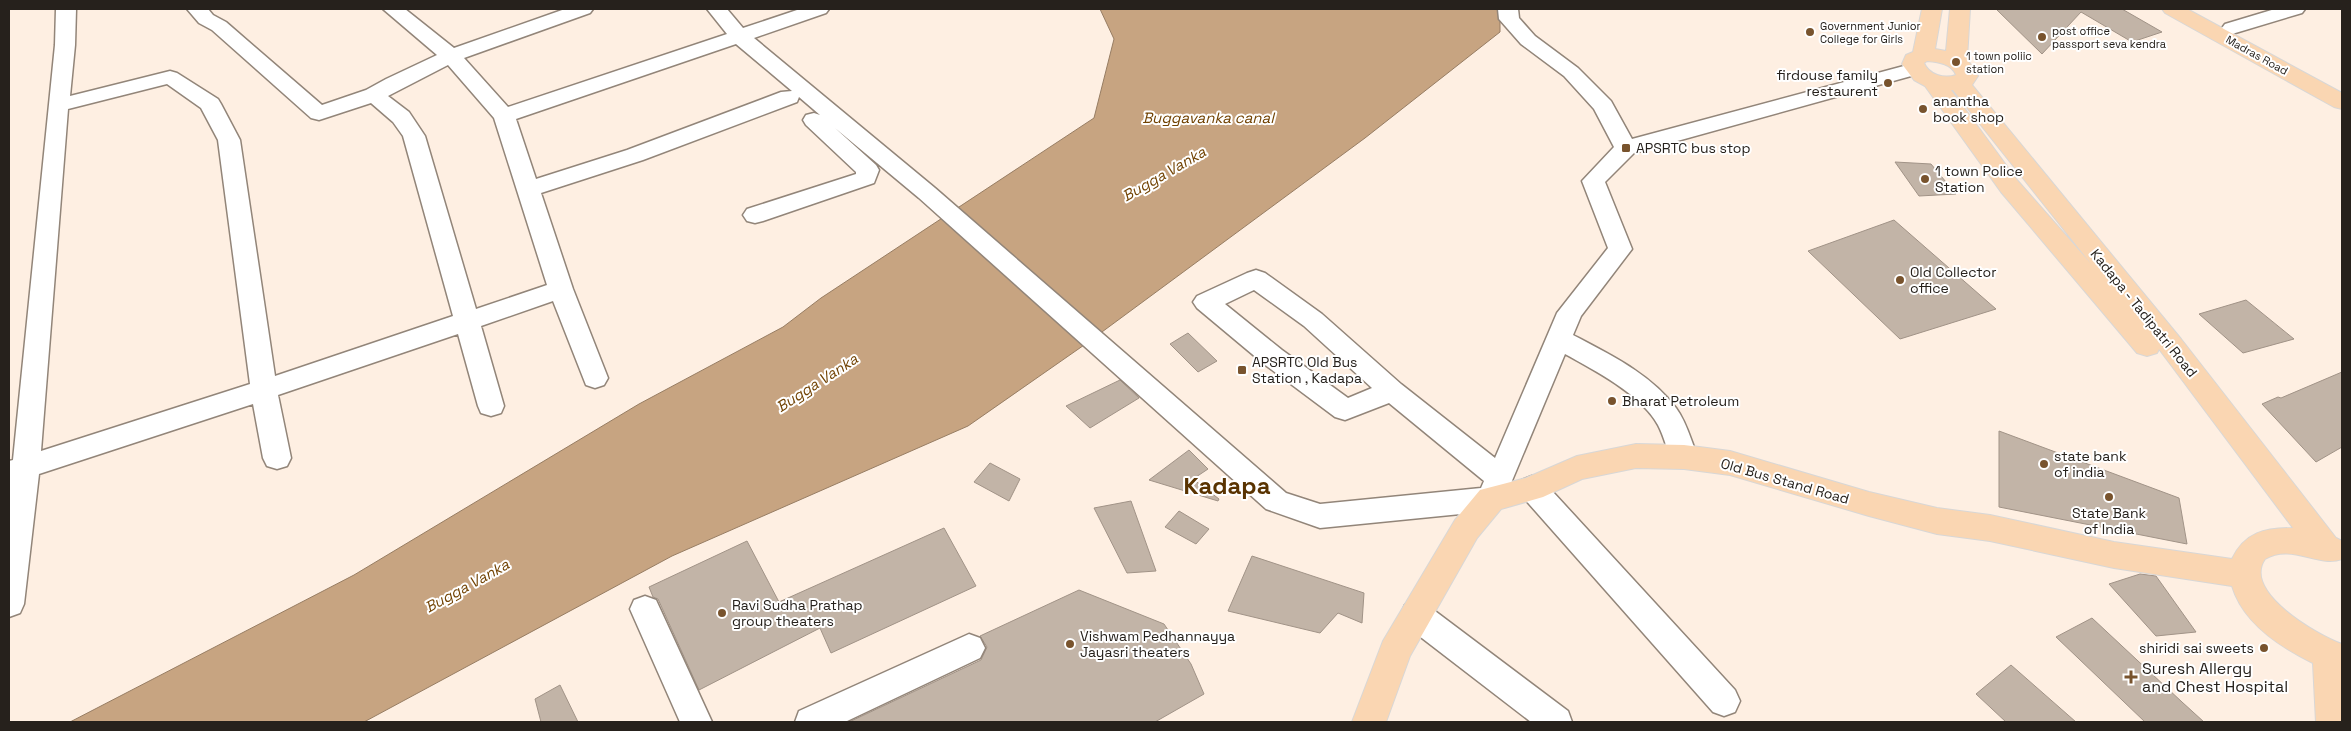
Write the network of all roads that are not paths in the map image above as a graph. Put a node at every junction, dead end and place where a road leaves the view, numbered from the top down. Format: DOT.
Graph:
graph roads {
  1 [pos="66,9"];
  2 [pos="197,9"];
  3 [pos="393,9"];
  4 [pos="583,9"];
  5 [pos="717,9"];
  6 [pos="819,9"];
  7 [pos="1508,9"];
  8 [pos="1932,9"];
  9 [pos="1960,9"];
  10 [pos="2172,9"];
  11 [pos="2197,9"];
  12 [pos="2295,9"];
  13 [pos="2232,28"];
  14 [pos="734,38"];
  15 [pos="451,56"];
  16 [pos="1920,69"];
  17 [pos="1957,72"];
  18 [pos="2342,87"];
  19 [pos="374,95"];
  20 [pos="789,97"];
  21 [pos="2342,102"];
  22 [pos="58,105"];
  23 [pos="504,116"];
  24 [pos="1626,148"];
  25 [pos="529,188"];
  26 [pos="755,215"];
  27 [pos="561,289"];
  28 [pos="467,320"];
  29 [pos="1559,339"];
  30 [pos="595,378"];
  31 [pos="264,390"];
  32 [pos="1392,391"];
  33 [pos="491,406"];
  34 [pos="1684,457"];
  35 [pos="277,458"];
  36 [pos="17,470"];
  37 [pos="1532,488"];
  38 [pos="1496,489"];
  39 [pos="2322,547"];
  40 [pos="2245,574"];
  41 [pos="9,604"];
  42 [pos="645,609"];
  43 [pos="1416,615"];
  44 [pos="969,648"];
  45 [pos="2336,657"];
  46 [pos="1724,702"];
  47 [pos="696,722"];
  48 [pos="811,722"];
  49 [pos="1369,722"];
  50 [pos="1556,722"];
  51 [pos="2333,722"];
  1 -- 22 [label="street"];
  2 -- 19 [label="street"];
  3 -- 15 [label="street"];
  4 -- 15 [label="street"];
  5 -- 14 [label="street"];
  6 -- 14 [label="street"];
  7 -- 24 [label="street"];
  8 -- 16 [label="main road"];
  9 -- 17 [label="main road"];
  10 -- 21 [label="main road, Madras Road"];
  11 -- 13 [label="main road, Madras Road"];
  12 -- 13 [label="street"];
  13 -- 18 [label="main road, Madras Road"];
  14 -- 20 [label="street"];
  14 -- 23 [label="street"];
  14 -- 38 [label="street"];
  15 -- 19 [label="street"];
  15 -- 23 [label="street"];
  16 -- 17 [label="main road"];
  16 -- 24 [label="street"];
  16 -- 39 [label="main road, Kadapa - Tadipatri Road"];
  17 -- 39 [label="main road, Kadapa - Tadipatri Road"];
  19 -- 28 [label="street"];
  20 -- 25 [label="street"];
  20 -- 26 [label="street"];
  22 -- 31 [label="street"];
  22 -- 36 [label="street"];
  23 -- 25 [label="street"];
  24 -- 29 [label="street"];
  25 -- 27 [label="street"];
  27 -- 28 [label="street"];
  27 -- 30 [label="street"];
  28 -- 31 [label="street"];
  28 -- 33 [label="street"];
  29 -- 34 [label="street"];
  29 -- 38 [label="street"];
  31 -- 35 [label="street"];
  31 -- 36 [label="street"];
  32 -- 32 [label="street"];
  32 -- 38 [label="street"];
  34 -- 37 [label="main road, Old Bus Stand Road"];
  34 -- 40 [label="main road, Old Bus Stand Road"];
  36 -- 41 [label="street"];
  37 -- 38 [label="main road, Old Bus Stand Road"];
  37 -- 46 [label="street"];
  38 -- 43 [label="main road"];
  39 -- 40 [label="main road"];
  40 -- 45 [label="main road"];
  42 -- 47 [label="street"];
  43 -- 49 [label="main road"];
  43 -- 50 [label="street"];
  44 -- 48 [label="street"];
  45 -- 51 [label="main road"];
}
